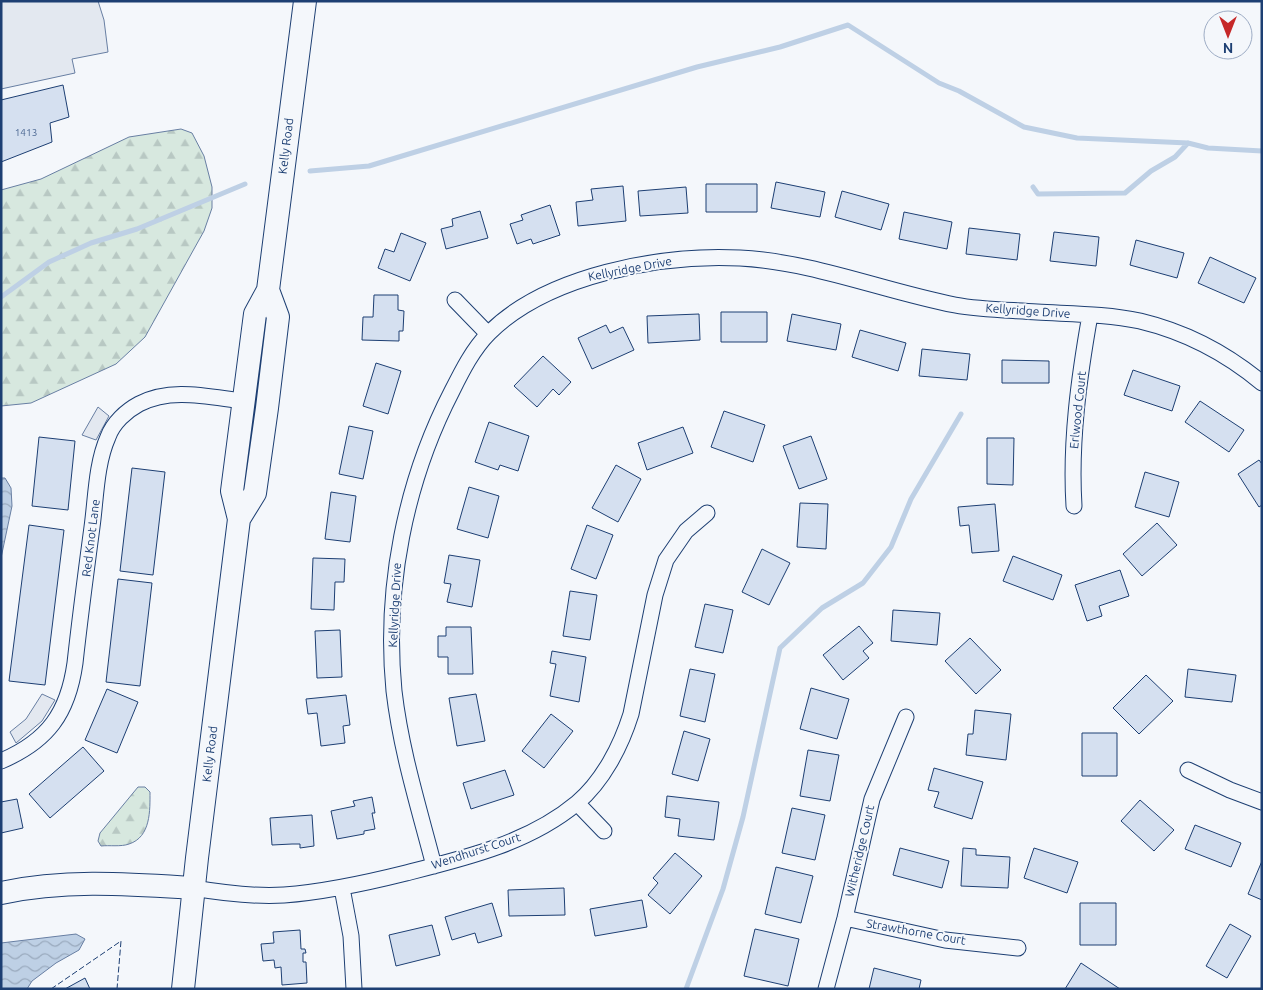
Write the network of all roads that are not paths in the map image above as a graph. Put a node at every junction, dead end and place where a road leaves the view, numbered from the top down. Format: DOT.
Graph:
graph roads {
  1 [pos="305,1"];
  2 [pos="268,290"];
  3 [pos="455,300"];
  4 [pos="1090,315"];
  5 [pos="488,334"];
  6 [pos="1262,383"];
  7 [pos="243,401"];
  8 [pos="1074,506"];
  9 [pos="707,513"];
  10 [pos="239,519"];
  11 [pos="906,716"];
  12 [pos="1,762"];
  13 [pos="1188,770"];
  14 [pos="1262,802"];
  15 [pos="577,803"];
  16 [pos="604,831"];
  17 [pos="434,866"];
  18 [pos="193,888"];
  19 [pos="342,888"];
  20 [pos="1,893"];
  21 [pos="845,918"];
  22 [pos="1018,948"];
  23 [pos="183,989"];
  24 [pos="354,989"];
  25 [pos="826,989"];
  1 -- 2 [label="main road, Kelly Road"];
  2 -- 7 [label="main road, Kelly Road"];
  2 -- 10 [label="main road, Kelly Road"];
  3 -- 5 [label="street"];
  4 -- 5 [label="street, Kellyridge Drive"];
  4 -- 6 [label="street, Kellyridge Drive"];
  4 -- 8 [label="street, Erlwood Court"];
  5 -- 17 [label="street, Kellyridge Drive"];
  7 -- 10 [label="main road, Kelly Road"];
  7 -- 12 [label="street, Red Knot Lane"];
  9 -- 15 [label="street, Wendhurst Court"];
  10 -- 18 [label="main road, Kelly Road"];
  11 -- 21 [label="street, Witheridge Court"];
  13 -- 14 [label="street"];
  15 -- 16 [label="street"];
  15 -- 17 [label="street, Wendhurst Court"];
  17 -- 19 [label="street, Wendhurst Court"];
  18 -- 19 [label="street, Wendhurst Court"];
  18 -- 20 [label="main road"];
  18 -- 23 [label="main road, Kelly Road"];
  19 -- 24 [label="street"];
  21 -- 22 [label="street, Strawthorne Court"];
  21 -- 25 [label="street, Witheridge Court"];
}
